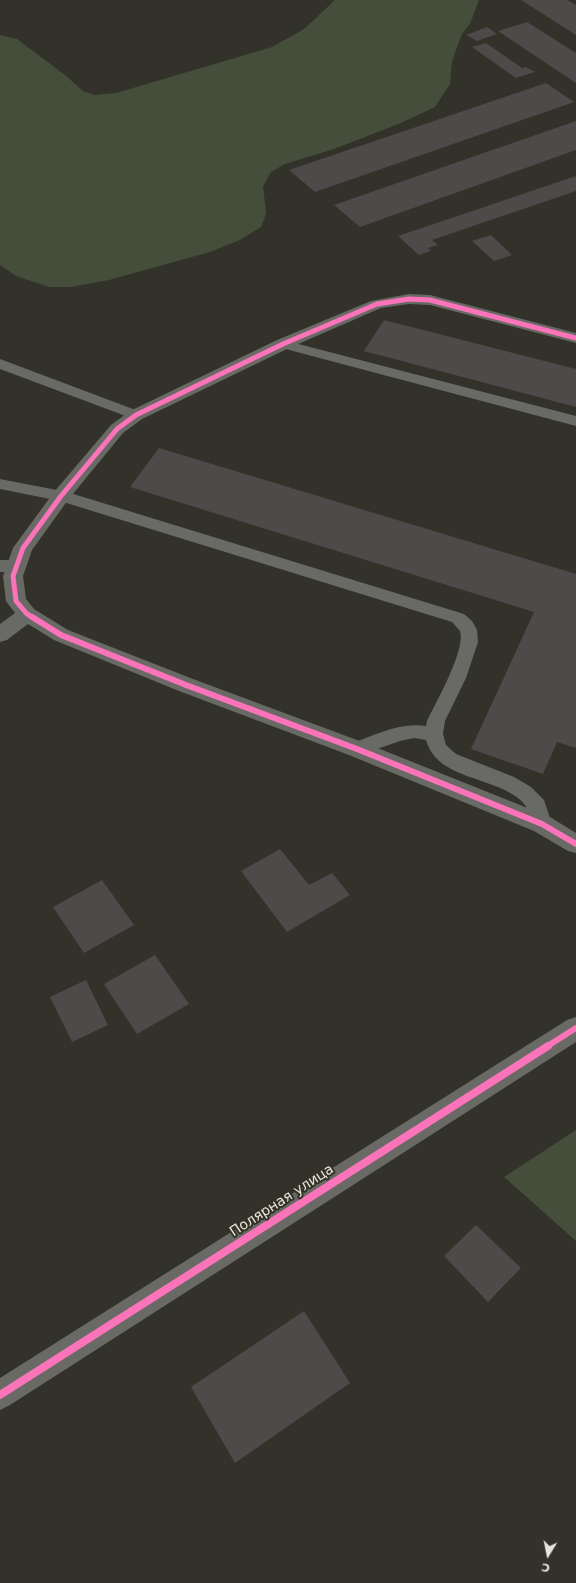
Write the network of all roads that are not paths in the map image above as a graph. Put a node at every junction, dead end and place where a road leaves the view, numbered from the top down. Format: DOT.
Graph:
graph roads {
  1 [pos="576,338"];
  2 [pos="283,344"];
  3 [pos="0,364"];
  4 [pos="136,415"];
  5 [pos="576,421"];
  6 [pos="0,484"];
  7 [pos="61,496"];
  8 [pos="9,566"];
  9 [pos="27,614"];
  10 [pos="0,635"];
  11 [pos="433,734"];
  12 [pos="357,749"];
  13 [pos="542,824"];
  14 [pos="576,844"];
  15 [pos="576,1028"];
  16 [pos="0,1395"];
  1 -- 2 [label="street"];
  2 -- 4 [label="street"];
  2 -- 5 [label="lane"];
  3 -- 4 [label="lane"];
  4 -- 7 [label="street"];
  6 -- 7 [label="lane"];
  7 -- 8 [label="street"];
  7 -- 11 [label="lane"];
  8 -- 9 [label="street"];
  9 -- 10 [label="street"];
  9 -- 12 [label="street"];
  11 -- 12 [label="lane"];
  11 -- 13 [label="lane"];
  12 -- 13 [label="street"];
  13 -- 14 [label="street"];
  15 -- 16 [label="street, Полярная улица"];
}
